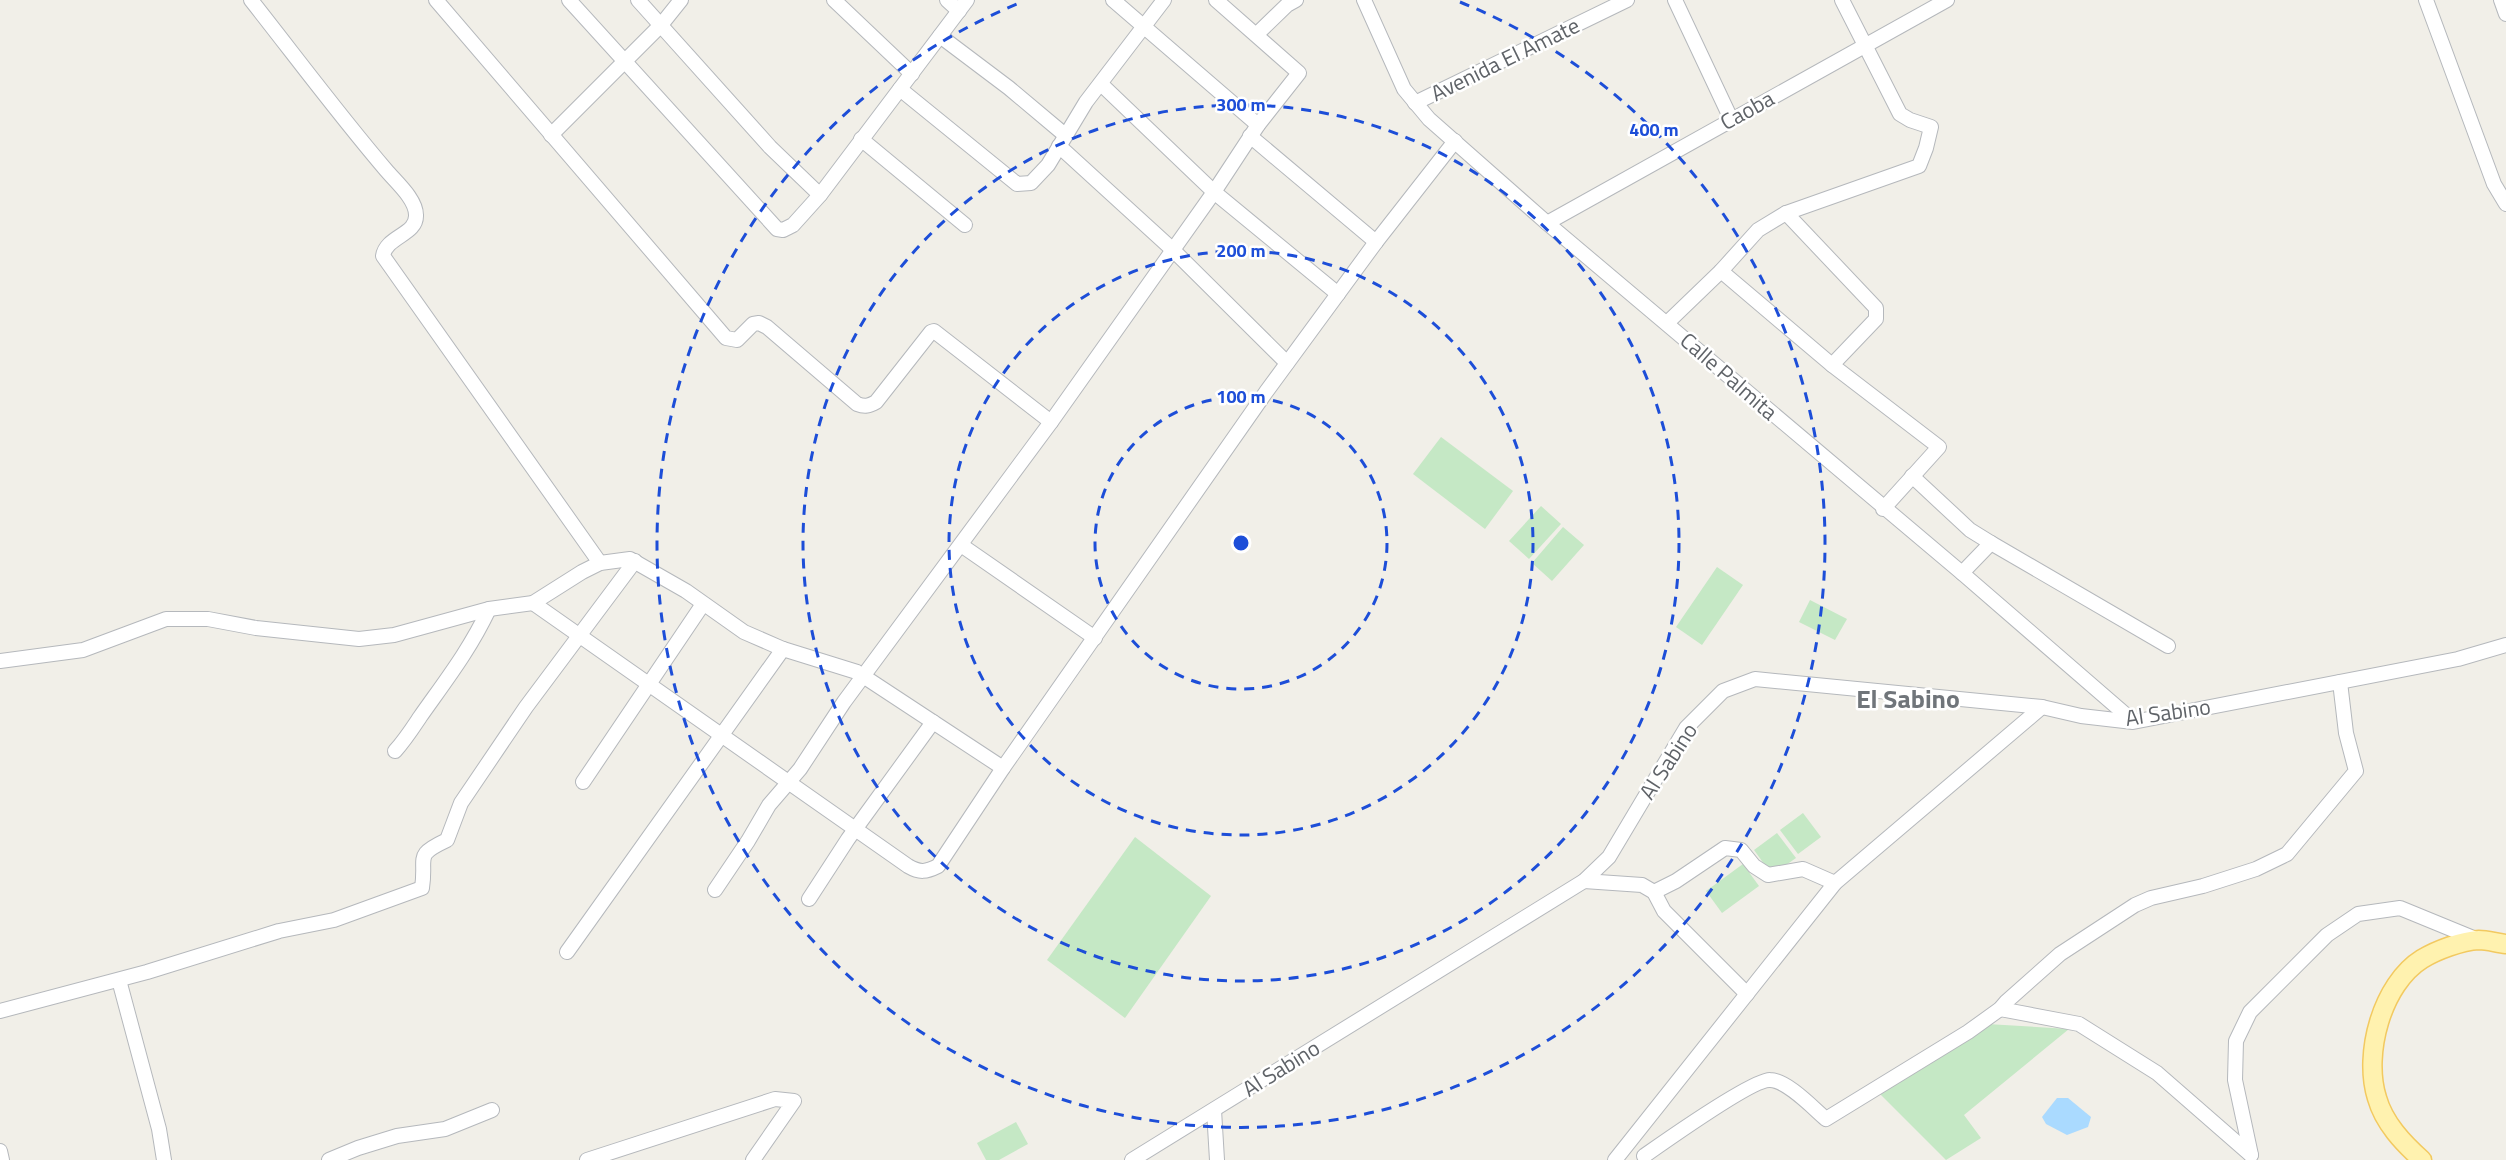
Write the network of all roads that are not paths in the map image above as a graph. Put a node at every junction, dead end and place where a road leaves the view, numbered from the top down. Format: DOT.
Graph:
graph roads {
  1 [pos="251,0"];
  2 [pos="436,0"];
  3 [pos="569,0"];
  4 [pos="638,0"];
  5 [pos="681,0"];
  6 [pos="834,0"];
  7 [pos="947,0"];
  8 [pos="1113,0"];
  9 [pos="1164,0"];
  10 [pos="1216,0"];
  11 [pos="1296,0"];
  12 [pos="1364,0"];
  13 [pos="1627,0"];
  14 [pos="1675,0"];
  15 [pos="1842,0"];
  16 [pos="1947,0"];
  17 [pos="2426,0"];
  18 [pos="2501,0"];
  19 [pos="963,6"];
  20 [pos="2506,14"];
  21 [pos="661,25"];
  22 [pos="1144,26"];
  23 [pos="1257,34"];
  24 [pos="940,36"];
  25 [pos="1866,44"];
  26 [pos="625,62"];
  27 [pos="912,74"];
  28 [pos="1101,84"];
  29 [pos="900,89"];
  30 [pos="1415,103"];
  31 [pos="1731,118"];
  32 [pos="1254,131"];
  33 [pos="551,135"];
  34 [pos="861,140"];
  35 [pos="1062,141"];
  36 [pos="1455,141"];
  37 [pos="1214,192"];
  38 [pos="820,195"];
  39 [pos="2506,204"];
  40 [pos="1786,213"];
  41 [pos="1547,223"];
  42 [pos="965,225"];
  43 [pos="1376,242"];
  44 [pos="1173,250"];
  45 [pos="1721,271"];
  46 [pos="1338,294"];
  47 [pos="1667,323"];
  48 [pos="1287,363"];
  49 [pos="1832,365"];
  50 [pos="1051,422"];
  51 [pos="1912,476"];
  52 [pos="1883,509"];
  53 [pos="1991,543"];
  54 [pos="961,545"];
  55 [pos="635,561"];
  56 [pos="600,563"];
  57 [pos="1962,573"];
  58 [pos="533,603"];
  59 [pos="703,604"];
  60 [pos="489,609"];
  61 [pos="581,635"];
  62 [pos="1095,638"];
  63 [pos="2506,645"];
  64 [pos="2168,646"];
  65 [pos="783,649"];
  66 [pos="0,661"];
  67 [pos="864,676"];
  68 [pos="2340,682"];
  69 [pos="650,683"];
  70 [pos="2042,706"];
  71 [pos="933,722"];
  72 [pos="2133,722"];
  73 [pos="723,734"];
  74 [pos="395,751"];
  75 [pos="1003,768"];
  76 [pos="583,782"];
  77 [pos="788,782"];
  78 [pos="856,828"];
  79 [pos="1584,881"];
  80 [pos="1835,883"];
  81 [pos="714,890"];
  82 [pos="1654,892"];
  83 [pos="809,899"];
  84 [pos="2479,940"];
  85 [pos="2506,944"];
  86 [pos="567,952"];
  87 [pos="119,980"];
  88 [pos="1747,994"];
  89 [pos="2000,1009"];
  90 [pos="0,1011"];
  91 [pos="492,1110"];
  92 [pos="1214,1110"];
  93 [pos="0,1151"];
  94 [pos="1644,1155"];
  95 [pos="2,1160"];
  96 [pos="164,1160"];
  97 [pos="329,1160"];
  98 [pos="587,1160"];
  99 [pos="753,1160"];
  100 [pos="1132,1160"];
  101 [pos="1216,1160"];
  102 [pos="1615,1160"];
  103 [pos="2422,1160"];
  1 -- 56 [label="street"];
  2 -- 33 [label="street"];
  3 -- 26 [label="street"];
  4 -- 21 [label="street"];
  5 -- 21 [label="street"];
  6 -- 27 [label="street"];
  7 -- 19 [label="street"];
  8 -- 22 [label="street"];
  9 -- 22 [label="street"];
  10 -- 23 [label="street"];
  11 -- 23 [label="street"];
  12 -- 30 [label="street, Calle Palmita"];
  13 -- 30 [label="street, Avenida El Amate"];
  14 -- 31 [label="street"];
  15 -- 25 [label="street"];
  16 -- 25 [label="street, Caoba"];
  17 -- 39 [label="street"];
  18 -- 20 [label="street"];
  19 -- 24 [label="street"];
  21 -- 26 [label="street"];
  21 -- 38 [label="street"];
  22 -- 28 [label="street"];
  22 -- 32 [label="street"];
  23 -- 32 [label="street"];
  24 -- 27 [label="street"];
  24 -- 35 [label="street"];
  25 -- 31 [label="street, Caoba"];
  25 -- 40 [label="street"];
  26 -- 33 [label="street"];
  26 -- 38 [label="street"];
  27 -- 29 [label="street"];
  28 -- 35 [label="street"];
  28 -- 37 [label="street"];
  29 -- 34 [label="street"];
  29 -- 35 [label="street"];
  30 -- 36 [label="street, Calle Palmita"];
  31 -- 41 [label="street, Caoba"];
  32 -- 37 [label="street"];
  32 -- 43 [label="street"];
  33 -- 50 [label="street"];
  34 -- 38 [label="street"];
  34 -- 42 [label="street"];
  35 -- 44 [label="street"];
  36 -- 41 [label="street, Calle Palmita"];
  36 -- 43 [label="street"];
  37 -- 44 [label="street"];
  37 -- 46 [label="street"];
  40 -- 45 [label="street"];
  40 -- 49 [label="street"];
  41 -- 47 [label="street, Calle Palmita"];
  43 -- 46 [label="street"];
  44 -- 48 [label="street"];
  44 -- 50 [label="street"];
  45 -- 47 [label="street"];
  45 -- 49 [label="street"];
  46 -- 48 [label="street"];
  47 -- 52 [label="street, Calle Palmita"];
  48 -- 62 [label="street"];
  49 -- 51 [label="street"];
  50 -- 54 [label="street"];
  51 -- 52 [label="street"];
  51 -- 53 [label="street"];
  52 -- 57 [label="street, Calle Palmita"];
  53 -- 57 [label="street"];
  53 -- 64 [label="street"];
  54 -- 62 [label="street"];
  54 -- 67 [label="street"];
  55 -- 56 [label="street"];
  55 -- 59 [label="street"];
  55 -- 61 [label="street"];
  56 -- 58 [label="street"];
  57 -- 72 [label="street, Calle Palmita"];
  58 -- 60 [label="street"];
  58 -- 61 [label="street"];
  59 -- 65 [label="street"];
  59 -- 69 [label="street"];
  60 -- 66 [label="street"];
  60 -- 74 [label="street"];
  61 -- 69 [label="street"];
  61 -- 87 [label="street"];
  62 -- 75 [label="street"];
  63 -- 68 [label="street, Al Sabino"];
  65 -- 67 [label="street"];
  65 -- 73 [label="street"];
  67 -- 71 [label="street"];
  67 -- 77 [label="street"];
  68 -- 72 [label="street, Al Sabino"];
  68 -- 89 [label="street"];
  69 -- 73 [label="street"];
  69 -- 76 [label="street"];
  70 -- 72 [label="street, Al Sabino"];
  70 -- 79 [label="street, Al Sabino"];
  70 -- 80 [label="street"];
  71 -- 75 [label="street"];
  71 -- 78 [label="street"];
  73 -- 77 [label="street"];
  73 -- 86 [label="street"];
  75 -- 78 [label="street"];
  77 -- 78 [label="street"];
  77 -- 81 [label="street"];
  78 -- 83 [label="street"];
  79 -- 82 [label="street"];
  79 -- 92 [label="street, Al Sabino"];
  80 -- 82 [label="street"];
  80 -- 88 [label="street"];
  82 -- 88 [label="street"];
  84 -- 85 [label="main road"];
  84 -- 89 [label="street"];
  84 -- 103 [label="main road"];
  87 -- 90 [label="street"];
  87 -- 96 [label="street"];
  88 -- 102 [label="street"];
  89 -- 94 [label="street"];
  91 -- 97 [label="street"];
  92 -- 100 [label="street, Al Sabino"];
  92 -- 101 [label="street"];
  93 -- 95 [label="street"];
  98 -- 99 [label="street"];
}
